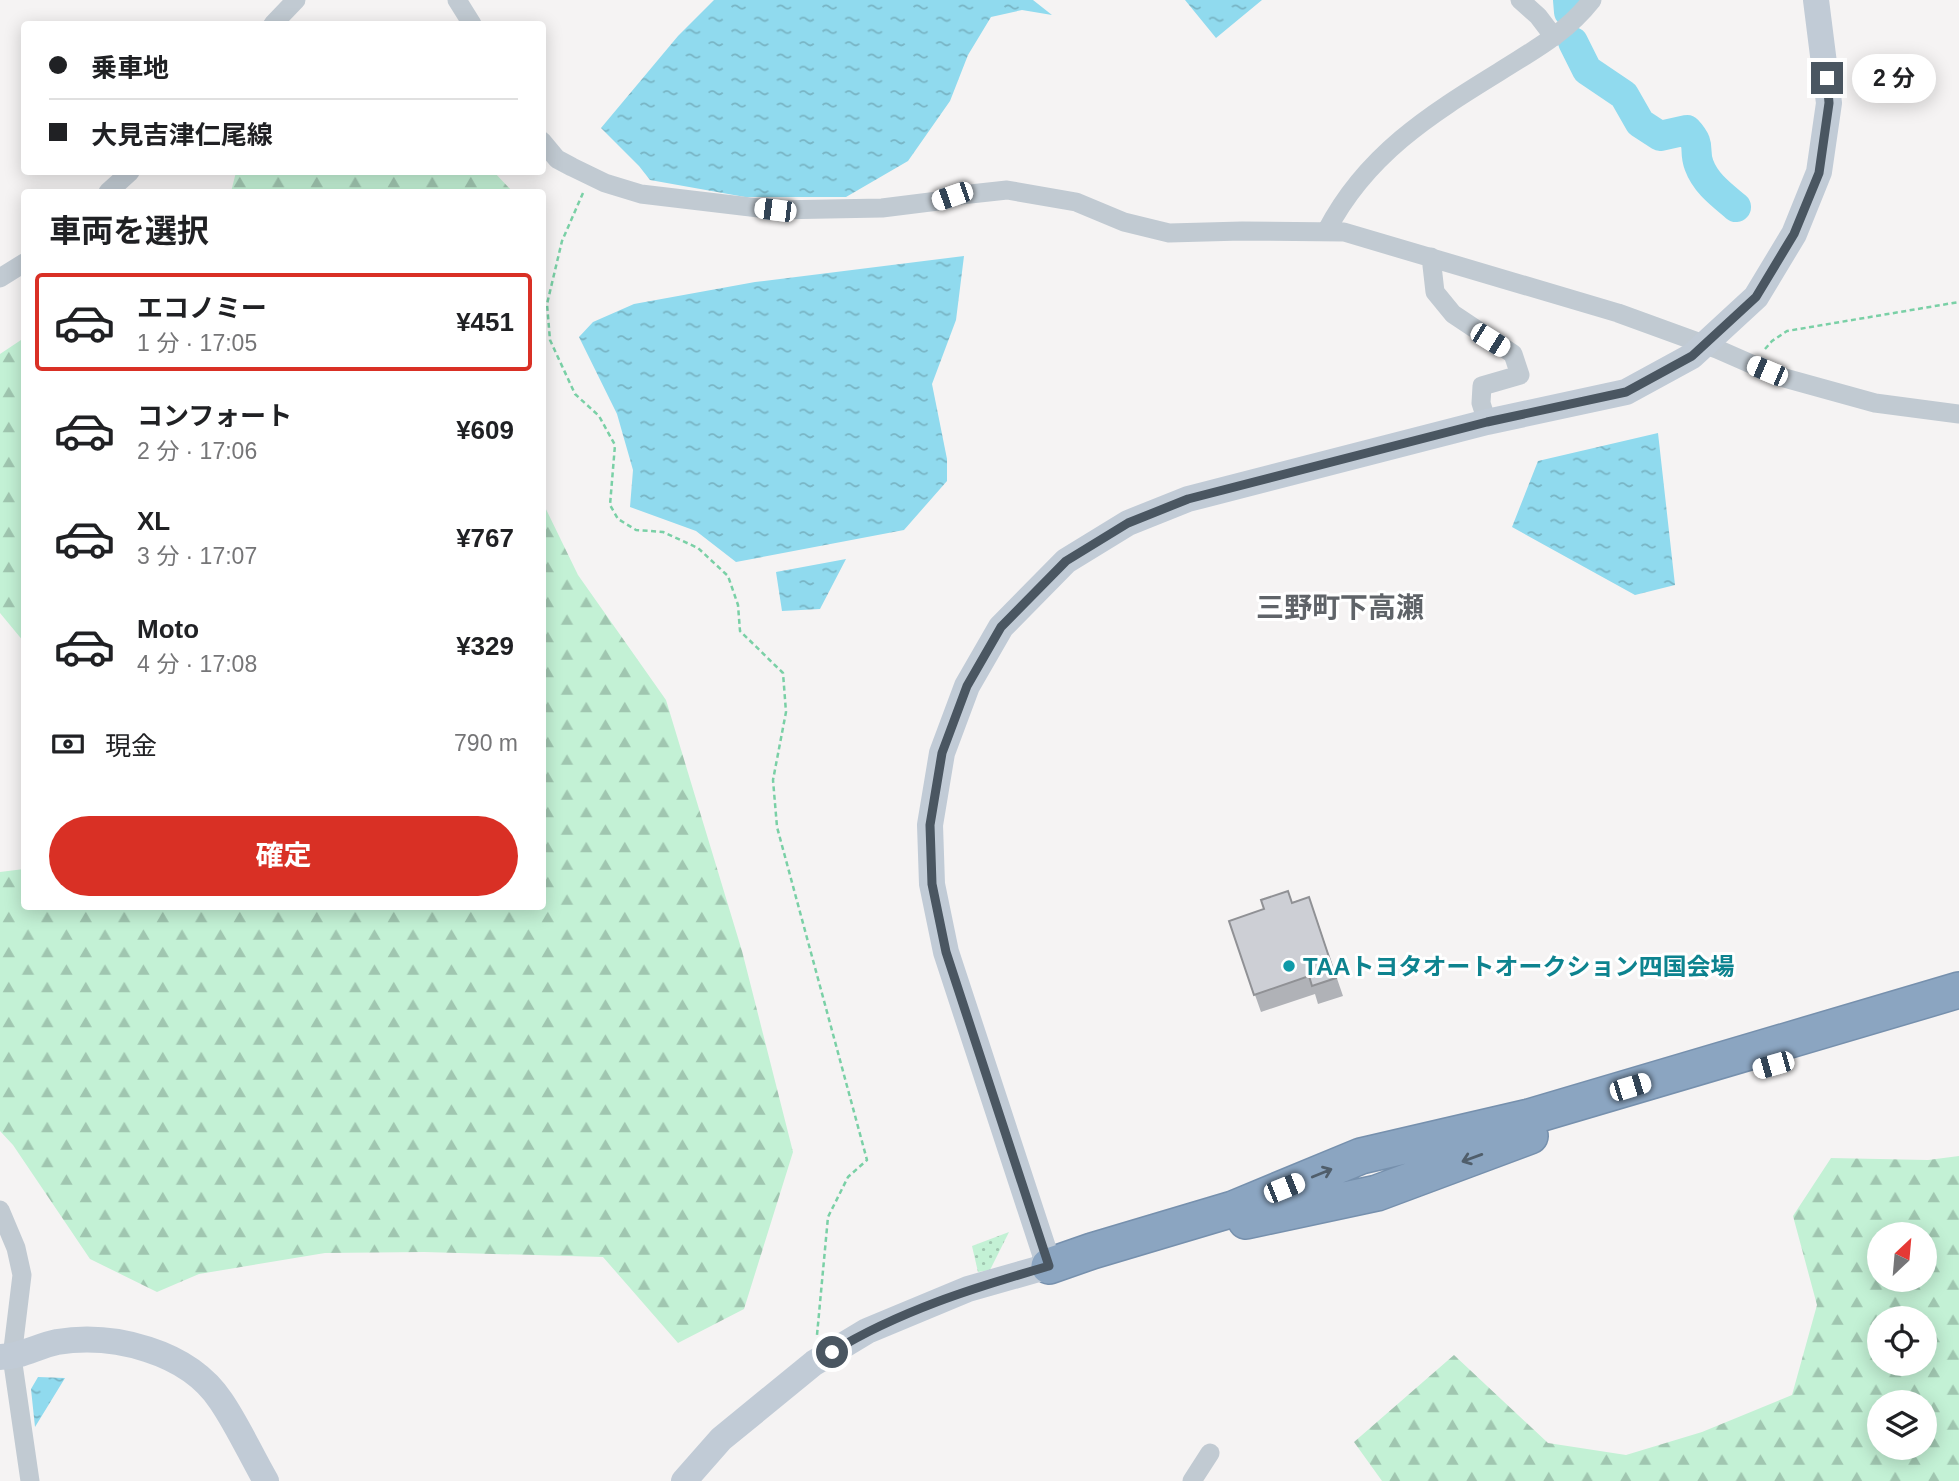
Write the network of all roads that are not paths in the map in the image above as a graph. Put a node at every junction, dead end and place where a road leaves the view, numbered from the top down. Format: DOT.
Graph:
graph roads {
  1 [pos="296,0"];
  2 [pos="457,0"];
  3 [pos="1520,0"];
  4 [pos="1592,0"];
  5 [pos="1816,0"];
  6 [pos="276,21"];
  7 [pos="470,21"];
  8 [pos="1554,37"];
  9 [pos="546,146"];
  10 [pos="127,175"];
  11 [pos="111,189"];
  12 [pos="1327,230"];
  13 [pos="1431,257"];
  14 [pos="21,265"];
  15 [pos="0,278"];
  16 [pos="1704,345"];
  17 [pos="1959,414"];
  18 [pos="1487,422"];
  19 [pos="1959,990"];
  20 [pos="1959,1010"];
  21 [pos="0,1210"];
  22 [pos="1049,1266"];
  23 [pos="6,1357"];
  24 [pos="1210,1453"];
  25 [pos="30,1481"];
  26 [pos="266,1481"];
  27 [pos="684,1481"];
  28 [pos="1192,1481"];
  1 -- 6 [label="street"];
  2 -- 7 [label="street"];
  3 -- 8 [label="street"];
  4 -- 8 [label="street"];
  5 -- 16 [label="main road"];
  8 -- 12 [label="street"];
  9 -- 12 [label="street"];
  10 -- 11 [label="street"];
  12 -- 13 [label="street"];
  13 -- 16 [label="street"];
  13 -- 18 [label="street"];
  14 -- 15 [label="street"];
  16 -- 17 [label="street"];
  16 -- 18 [label="main road"];
  18 -- 22 [label="main road"];
  22 -- 19 [label="highway, one-way"];
  20 -- 22 [label="highway, one-way"];
  21 -- 23 [label="street"];
  22 -- 27 [label="main road"];
  23 -- 25 [label="street"];
  23 -- 26 [label="main road"];
  24 -- 28 [label="street"];
}
